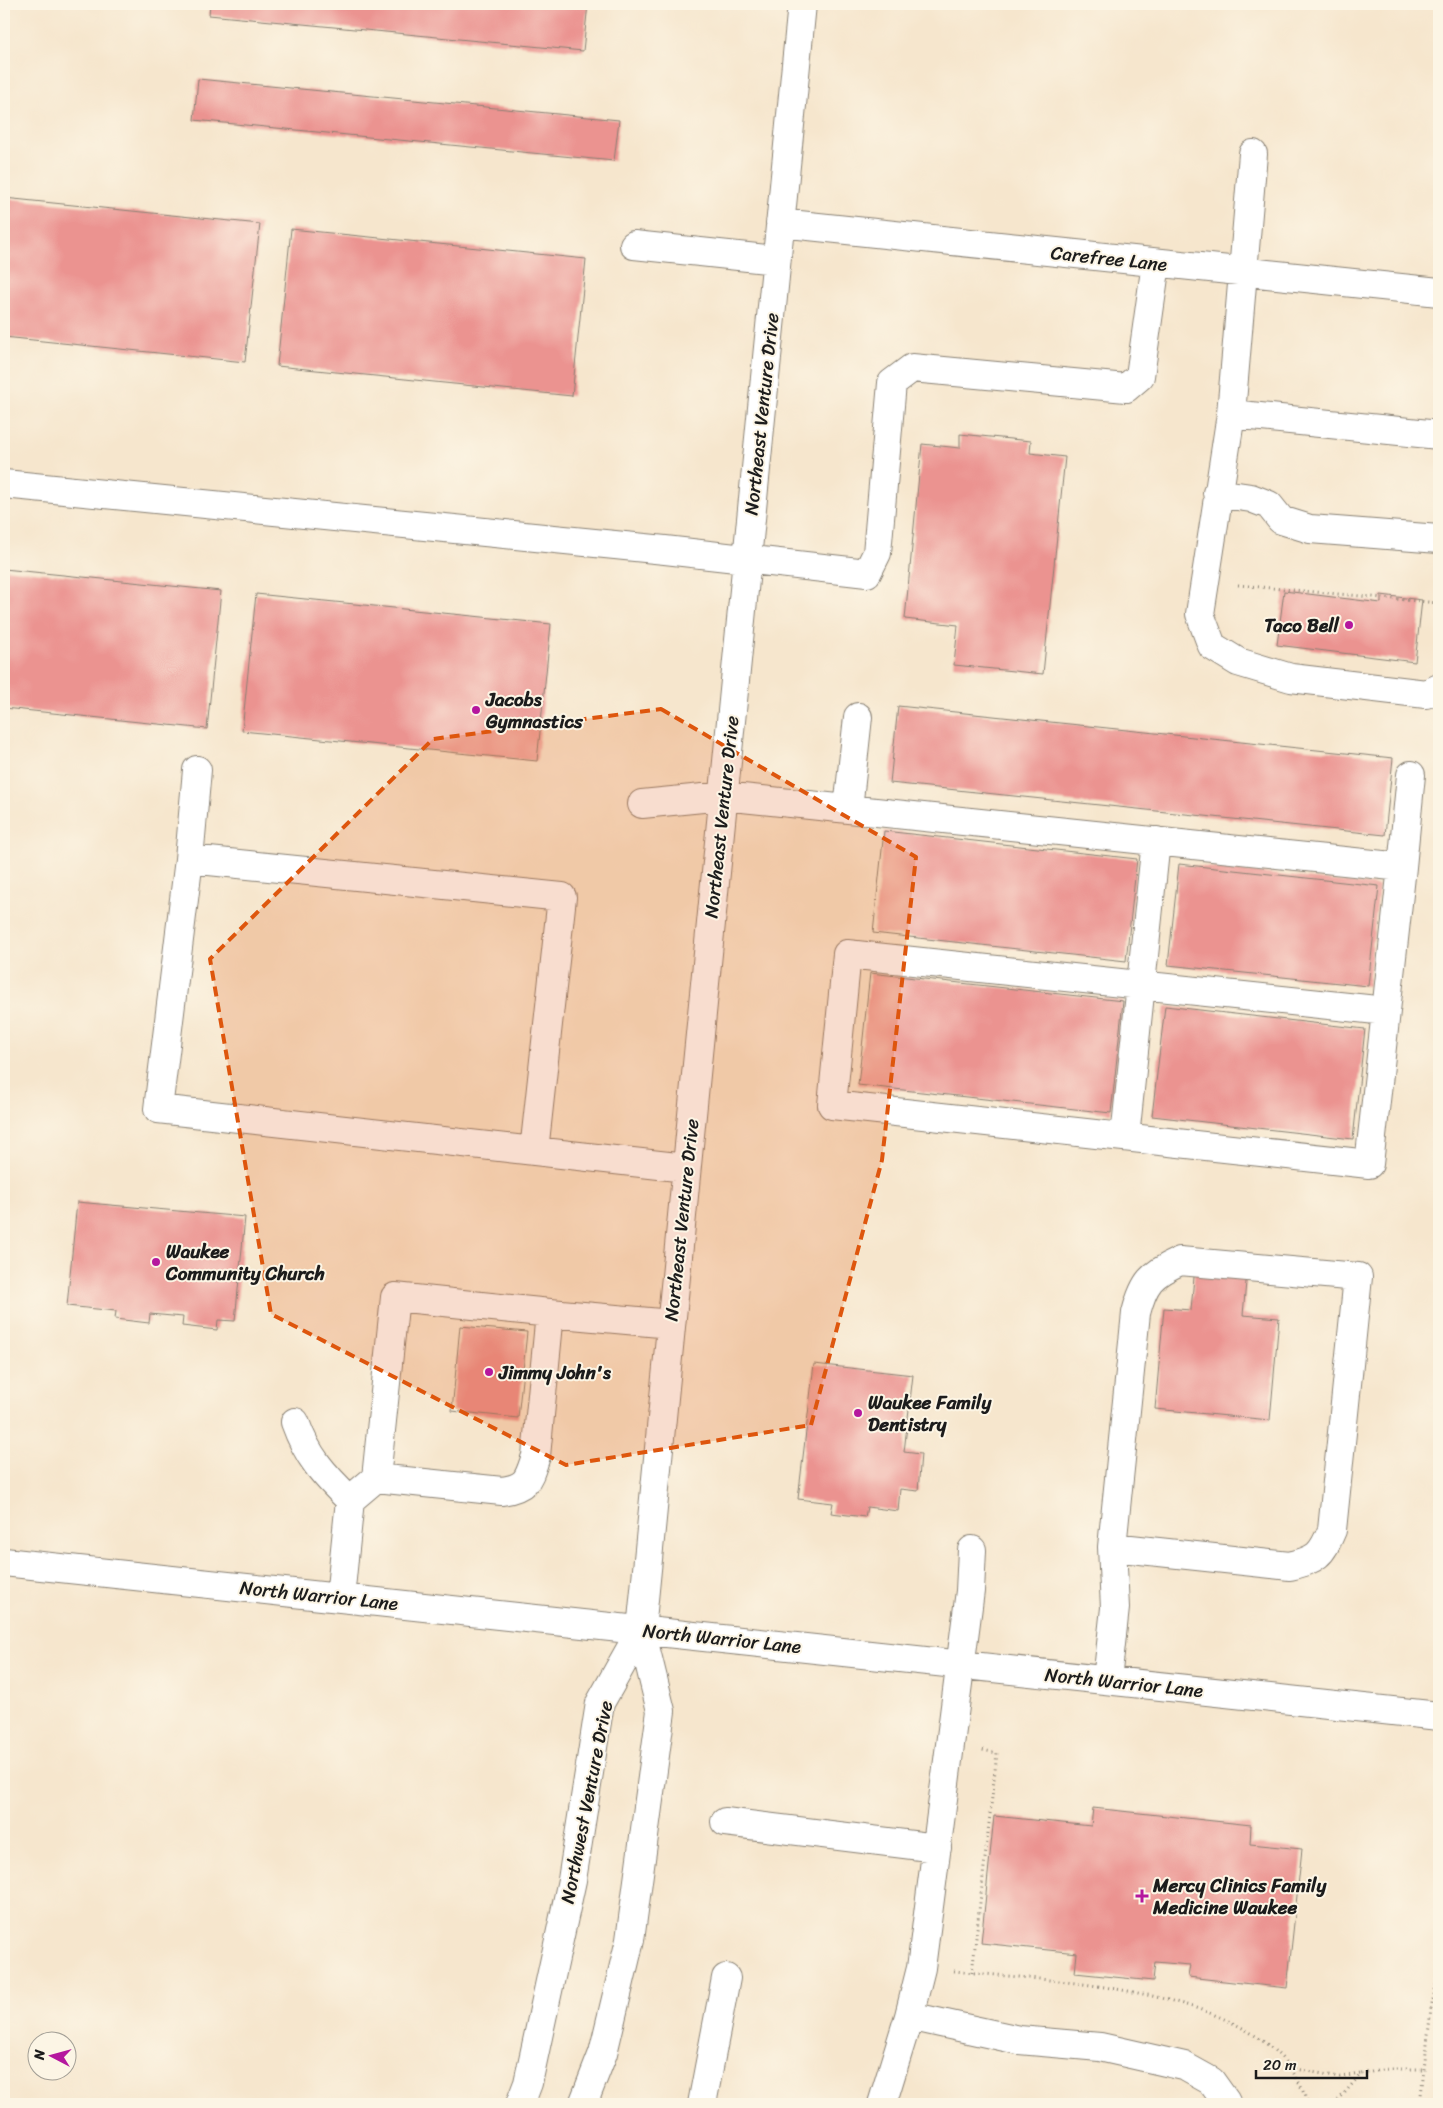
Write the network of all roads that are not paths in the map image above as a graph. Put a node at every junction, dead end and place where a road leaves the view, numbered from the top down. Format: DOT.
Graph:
graph roads {
  1 [pos="802,4"];
  2 [pos="1253,154"];
  3 [pos="780,223"];
  4 [pos="634,245"];
  5 [pos="776,260"];
  6 [pos="1156,263"];
  7 [pos="1242,272"];
  8 [pos="1439,292"];
  9 [pos="1231,414"];
  10 [pos="1439,435"];
  11 [pos="4,484"];
  12 [pos="1217,493"];
  13 [pos="1439,539"];
  14 [pos="746,558"];
  15 [pos="1439,688"];
  16 [pos="858,717"];
  17 [pos="197,770"];
  18 [pos="1411,775"];
  19 [pos="723,796"];
  20 [pos="642,804"];
  21 [pos="848,809"];
  22 [pos="1156,841"];
  23 [pos="189,859"];
  24 [pos="1402,867"];
  25 [pos="1141,985"];
  26 [pos="1386,1011"];
  27 [pos="1125,1137"];
  28 [pos="534,1151"];
  29 [pos="686,1168"];
  30 [pos="550,1312"];
  31 [pos="671,1324"];
  32 [pos="295,1422"];
  33 [pos="376,1478"];
  34 [pos="350,1500"];
  35 [pos="1112,1547"];
  36 [pos="972,1550"];
  37 [pos="4,1562"];
  38 [pos="340,1598"];
  39 [pos="641,1630"];
  40 [pos="961,1664"];
  41 [pos="1107,1680"];
  42 [pos="1439,1716"];
  43 [pos="725,1822"];
  44 [pos="937,1848"];
  45 [pos="726,1978"];
  46 [pos="909,2016"];
  47 [pos="520,2104"];
  48 [pos="584,2104"];
  49 [pos="702,2104"];
  50 [pos="882,2104"];
  51 [pos="1226,2104"];
  1 -- 3 [label="street, Northeast Venture Drive"];
  2 -- 7 [label="street"];
  3 -- 5 [label="street, Northeast Venture Drive"];
  3 -- 6 [label="street, Carefree Lane"];
  4 -- 5 [label="street"];
  5 -- 14 [label="street, Northeast Venture Drive"];
  6 -- 7 [label="street, Carefree Lane"];
  6 -- 14 [label="street"];
  7 -- 8 [label="street, Carefree Lane"];
  7 -- 9 [label="street"];
  9 -- 10 [label="street"];
  9 -- 12 [label="street"];
  11 -- 14 [label="street"];
  12 -- 13 [label="street"];
  12 -- 15 [label="street"];
  14 -- 19 [label="street, Northeast Venture Drive"];
  16 -- 21 [label="street"];
  17 -- 23 [label="street"];
  18 -- 24 [label="street"];
  19 -- 20 [label="street"];
  19 -- 21 [label="street"];
  19 -- 29 [label="street, Northeast Venture Drive"];
  21 -- 22 [label="street"];
  22 -- 24 [label="street"];
  22 -- 25 [label="street"];
  23 -- 28 [label="street"];
  23 -- 28 [label="street"];
  24 -- 26 [label="street"];
  25 -- 26 [label="street"];
  25 -- 27 [label="street"];
  25 -- 27 [label="street"];
  26 -- 27 [label="street"];
  28 -- 29 [label="street"];
  29 -- 31 [label="street, Northeast Venture Drive"];
  30 -- 31 [label="street"];
  30 -- 33 [label="street"];
  30 -- 33 [label="street"];
  31 -- 39 [label="street, Northeast Venture Drive"];
  32 -- 34 [label="street"];
  33 -- 34 [label="street"];
  34 -- 38 [label="street"];
  35 -- 35 [label="street"];
  35 -- 41 [label="street"];
  36 -- 40 [label="street"];
  37 -- 38 [label="street, North Warrior Lane"];
  38 -- 39 [label="street, North Warrior Lane"];
  39 -- 40 [label="street, North Warrior Lane"];
  39 -- 47 [label="street, Northwest Venture Drive"];
  39 -- 48 [label="street"];
  40 -- 41 [label="street, North Warrior Lane"];
  40 -- 44 [label="street"];
  41 -- 42 [label="street, North Warrior Lane"];
  43 -- 44 [label="street"];
  44 -- 46 [label="street"];
  45 -- 49 [label="street"];
  46 -- 50 [label="street"];
  46 -- 51 [label="street"];
}
